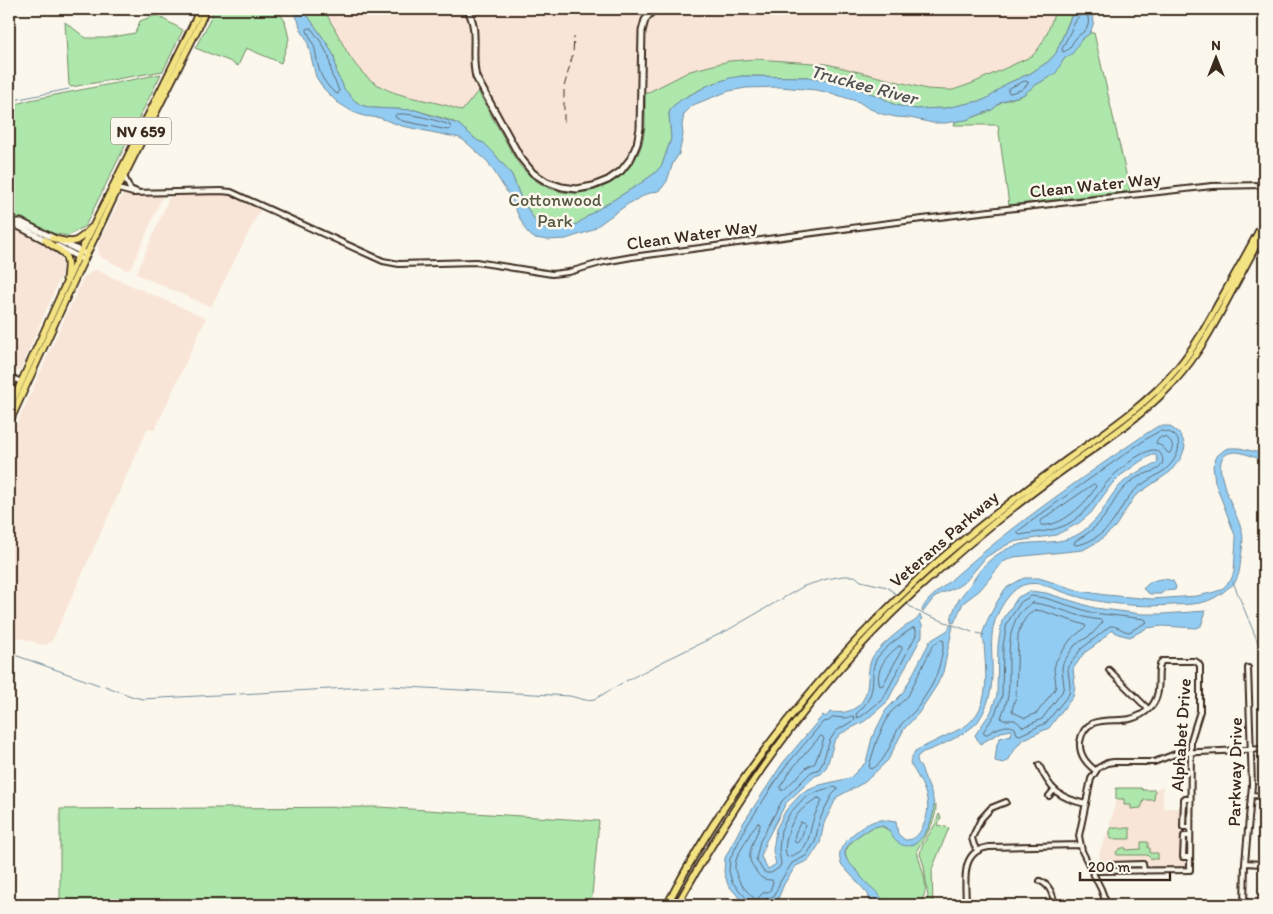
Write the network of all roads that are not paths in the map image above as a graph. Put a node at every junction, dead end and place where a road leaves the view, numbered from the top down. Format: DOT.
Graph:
graph roads {
  1 [pos="200,9"];
  2 [pos="206,9"];
  3 [pos="467,9"];
  4 [pos="640,9"];
  5 [pos="654,9"];
  6 [pos="649,14"];
  7 [pos="186,47"];
  8 [pos="124,176"];
  9 [pos="1264,185"];
  10 [pos="118,189"];
  11 [pos="140,193"];
  12 [pos="11,221"];
  13 [pos="1264,221"];
  14 [pos="95,224"];
  15 [pos="1264,230"];
  16 [pos="48,239"];
  17 [pos="82,256"];
  18 [pos="65,287"];
  19 [pos="9,376"];
  20 [pos="21,382"];
  21 [pos="19,401"];
  22 [pos="9,409"];
  23 [pos="9,423"];
  24 [pos="910,592"];
  25 [pos="896,605"];
  26 [pos="1248,668"];
  27 [pos="1109,670"];
  28 [pos="1148,709"];
  29 [pos="1251,750"];
  30 [pos="1264,750"];
  31 [pos="1190,752"];
  32 [pos="1039,765"];
  33 [pos="1096,771"];
  34 [pos="1054,790"];
  35 [pos="1252,795"];
  36 [pos="1049,796"];
  37 [pos="1264,796"];
  38 [pos="1006,802"];
  39 [pos="1086,804"];
  40 [pos="1080,846"];
  41 [pos="977,850"];
  42 [pos="1245,863"];
  43 [pos="1262,864"];
  44 [pos="1093,871"];
  45 [pos="1040,881"];
  46 [pos="668,905"];
  47 [pos="677,905"];
  48 [pos="966,905"];
  49 [pos="1055,905"];
  50 [pos="1107,905"];
  51 [pos="1244,905"];
  1 -- 7 [label="main road, NV 659"];
  2 -- 7 [label="main road, NV 659"];
  3 -- 6 [label="street"];
  4 -- 6 [label="street"];
  5 -- 6 [label="street"];
  7 -- 8 [label="main road, NV 659"];
  7 -- 14 [label="main road, NV 659"];
  8 -- 10 [label="main road, NV 659"];
  8 -- 11 [label="street"];
  9 -- 11 [label="street, Clean Water Way"];
  10 -- 11 [label="street, Clean Water Way"];
  10 -- 17 [label="main road, NV 659"];
  12 -- 16 [label="street"];
  13 -- 24 [label="main road, Veterans Parkway"];
  14 -- 16 [label="main road"];
  14 -- 17 [label="main road, NV 659"];
  15 -- 24 [label="main road, Veterans Parkway"];
  16 -- 17 [label="street"];
  16 -- 18 [label="main road"];
  17 -- 18 [label="main road, NV 659"];
  17 -- 21 [label="main road, NV 659"];
  18 -- 20 [label="main road, NV 659"];
  19 -- 20 [label="street"];
  20 -- 21 [label="main road"];
  20 -- 22 [label="main road, NV 659"];
  21 -- 23 [label="main road, NV 659"];
  24 -- 25 [label="main road, Veterans Parkway"];
  25 -- 46 [label="main road, Veterans Parkway"];
  25 -- 47 [label="main road, Veterans Parkway"];
  26 -- 29 [label="street, Parkway Drive"];
  27 -- 28 [label="street"];
  28 -- 31 [label="street, Alphabet Drive"];
  28 -- 33 [label="street"];
  29 -- 30 [label="street"];
  29 -- 31 [label="street"];
  29 -- 35 [label="street, Parkway Drive"];
  31 -- 33 [label="street"];
  31 -- 44 [label="street, Alphabet Drive"];
  32 -- 34 [label="street"];
  33 -- 39 [label="street"];
  34 -- 36 [label="street"];
  34 -- 39 [label="street"];
  35 -- 37 [label="street"];
  35 -- 42 [label="street, Parkway Drive"];
  38 -- 41 [label="street"];
  39 -- 40 [label="street"];
  40 -- 41 [label="street"];
  40 -- 44 [label="street"];
  41 -- 48 [label="street"];
  42 -- 43 [label="street"];
  42 -- 51 [label="street, Parkway Drive"];
  44 -- 50 [label="street"];
  45 -- 49 [label="street"];
}
